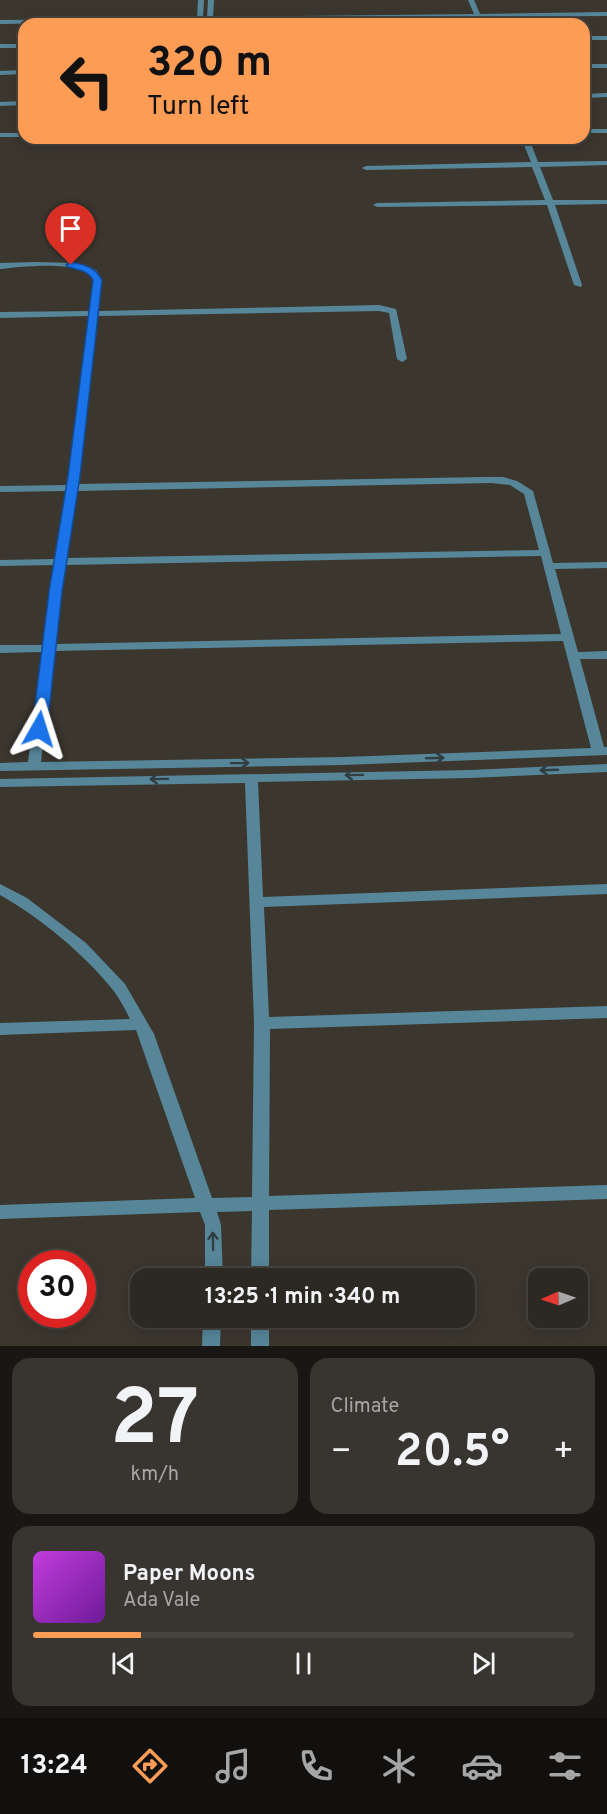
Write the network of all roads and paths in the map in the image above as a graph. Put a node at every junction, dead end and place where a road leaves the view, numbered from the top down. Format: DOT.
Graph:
graph roads {
  1 [pos="201,0"];
  2 [pos="211,0"];
  3 [pos="471,0"];
  4 [pos="607,14"];
  5 [pos="478,16"];
  6 [pos="200,18"];
  7 [pos="210,18"];
  8 [pos="389,18"];
  9 [pos="0,22"];
  10 [pos="18,22"];
  11 [pos="590,38"];
  12 [pos="607,38"];
  13 [pos="0,46"];
  14 [pos="18,46"];
  15 [pos="590,66"];
  16 [pos="607,66"];
  17 [pos="18,72"];
  18 [pos="0,73"];
  19 [pos="590,96"];
  20 [pos="607,96"];
  21 [pos="18,103"];
  22 [pos="0,104"];
  23 [pos="590,126"];
  24 [pos="607,126"];
  25 [pos="590,131"];
  26 [pos="607,131"];
  27 [pos="0,135"];
  28 [pos="18,135"];
  29 [pos="527,144"];
  30 [pos="607,163"];
  31 [pos="535,164"];
  32 [pos="366,168"];
  33 [pos="607,202"];
  34 [pos="550,203"];
  35 [pos="377,205"];
  36 [pos="0,266"];
  37 [pos="578,285"];
  38 [pos="94,314"];
  39 [pos="0,315"];
  40 [pos="402,359"];
  41 [pos="72,488"];
  42 [pos="0,489"];
  43 [pos="546,553"];
  44 [pos="59,562"];
  45 [pos="0,563"];
  46 [pos="607,565"];
  47 [pos="549,566"];
  48 [pos="569,637"];
  49 [pos="48,648"];
  50 [pos="0,649"];
  51 [pos="607,655"];
  52 [pos="574,656"];
  53 [pos="603,752"];
  54 [pos="0,766"];
  55 [pos="34,766"];
  56 [pos="607,768"];
  57 [pos="251,777"];
  58 [pos="0,783"];
  59 [pos="0,889"];
  60 [pos="607,889"];
  61 [pos="257,902"];
  62 [pos="607,1012"];
  63 [pos="262,1023"];
  64 [pos="140,1024"];
  65 [pos="0,1029"];
  66 [pos="607,1192"];
  67 [pos="260,1204"];
  68 [pos="207,1205"];
  69 [pos="0,1212"];
  70 [pos="214,1268"];
  71 [pos="260,1268"];
  72 [pos="212,1328"];
  73 [pos="260,1328"];
  74 [pos="211,1346"];
  75 [pos="260,1346"];
  1 -- 6 [label="street"];
  2 -- 7 [label="street"];
  3 -- 5 [label="street"];
  4 -- 5 [label="street"];
  5 -- 8 [label="street"];
  9 -- 10 [label="street"];
  11 -- 12 [label="street"];
  13 -- 14 [label="street"];
  15 -- 16 [label="street"];
  17 -- 18 [label="street"];
  19 -- 20 [label="street"];
  21 -- 22 [label="street"];
  23 -- 24 [label="street"];
  25 -- 26 [label="street"];
  27 -- 28 [label="street"];
  29 -- 31 [label="street"];
  30 -- 31 [label="street"];
  31 -- 32 [label="street"];
  31 -- 34 [label="street"];
  33 -- 34 [label="street"];
  34 -- 35 [label="street"];
  34 -- 37 [label="street"];
  36 -- 38 [label="street"];
  38 -- 39 [label="street"];
  38 -- 40 [label="street"];
  38 -- 41 [label="street"];
  41 -- 42 [label="street"];
  41 -- 43 [label="street"];
  41 -- 44 [label="street"];
  43 -- 44 [label="street"];
  43 -- 47 [label="street"];
  44 -- 45 [label="street"];
  44 -- 49 [label="street"];
  46 -- 47 [label="street"];
  47 -- 48 [label="street"];
  48 -- 49 [label="street"];
  48 -- 52 [label="street"];
  49 -- 50 [label="street"];
  49 -- 55 [label="street"];
  51 -- 52 [label="street"];
  52 -- 53 [label="street"];
  55 -- 53 [label="street, one-way"];
  54 -- 55 [label="street"];
  56 -- 57 [label="street, one-way"];
  57 -- 58 [label="street, one-way"];
  57 -- 61 [label="street"];
  59 -- 64 [label="street"];
  60 -- 61 [label="street"];
  61 -- 63 [label="street"];
  62 -- 63 [label="street"];
  63 -- 67 [label="street"];
  64 -- 65 [label="street"];
  64 -- 68 [label="street"];
  66 -- 67 [label="street"];
  67 -- 68 [label="street"];
  67 -- 71 [label="street"];
  68 -- 69 [label="street"];
  70 -- 68 [label="street, one-way"];
  72 -- 74 [label="street"];
  73 -- 75 [label="street"];
}
